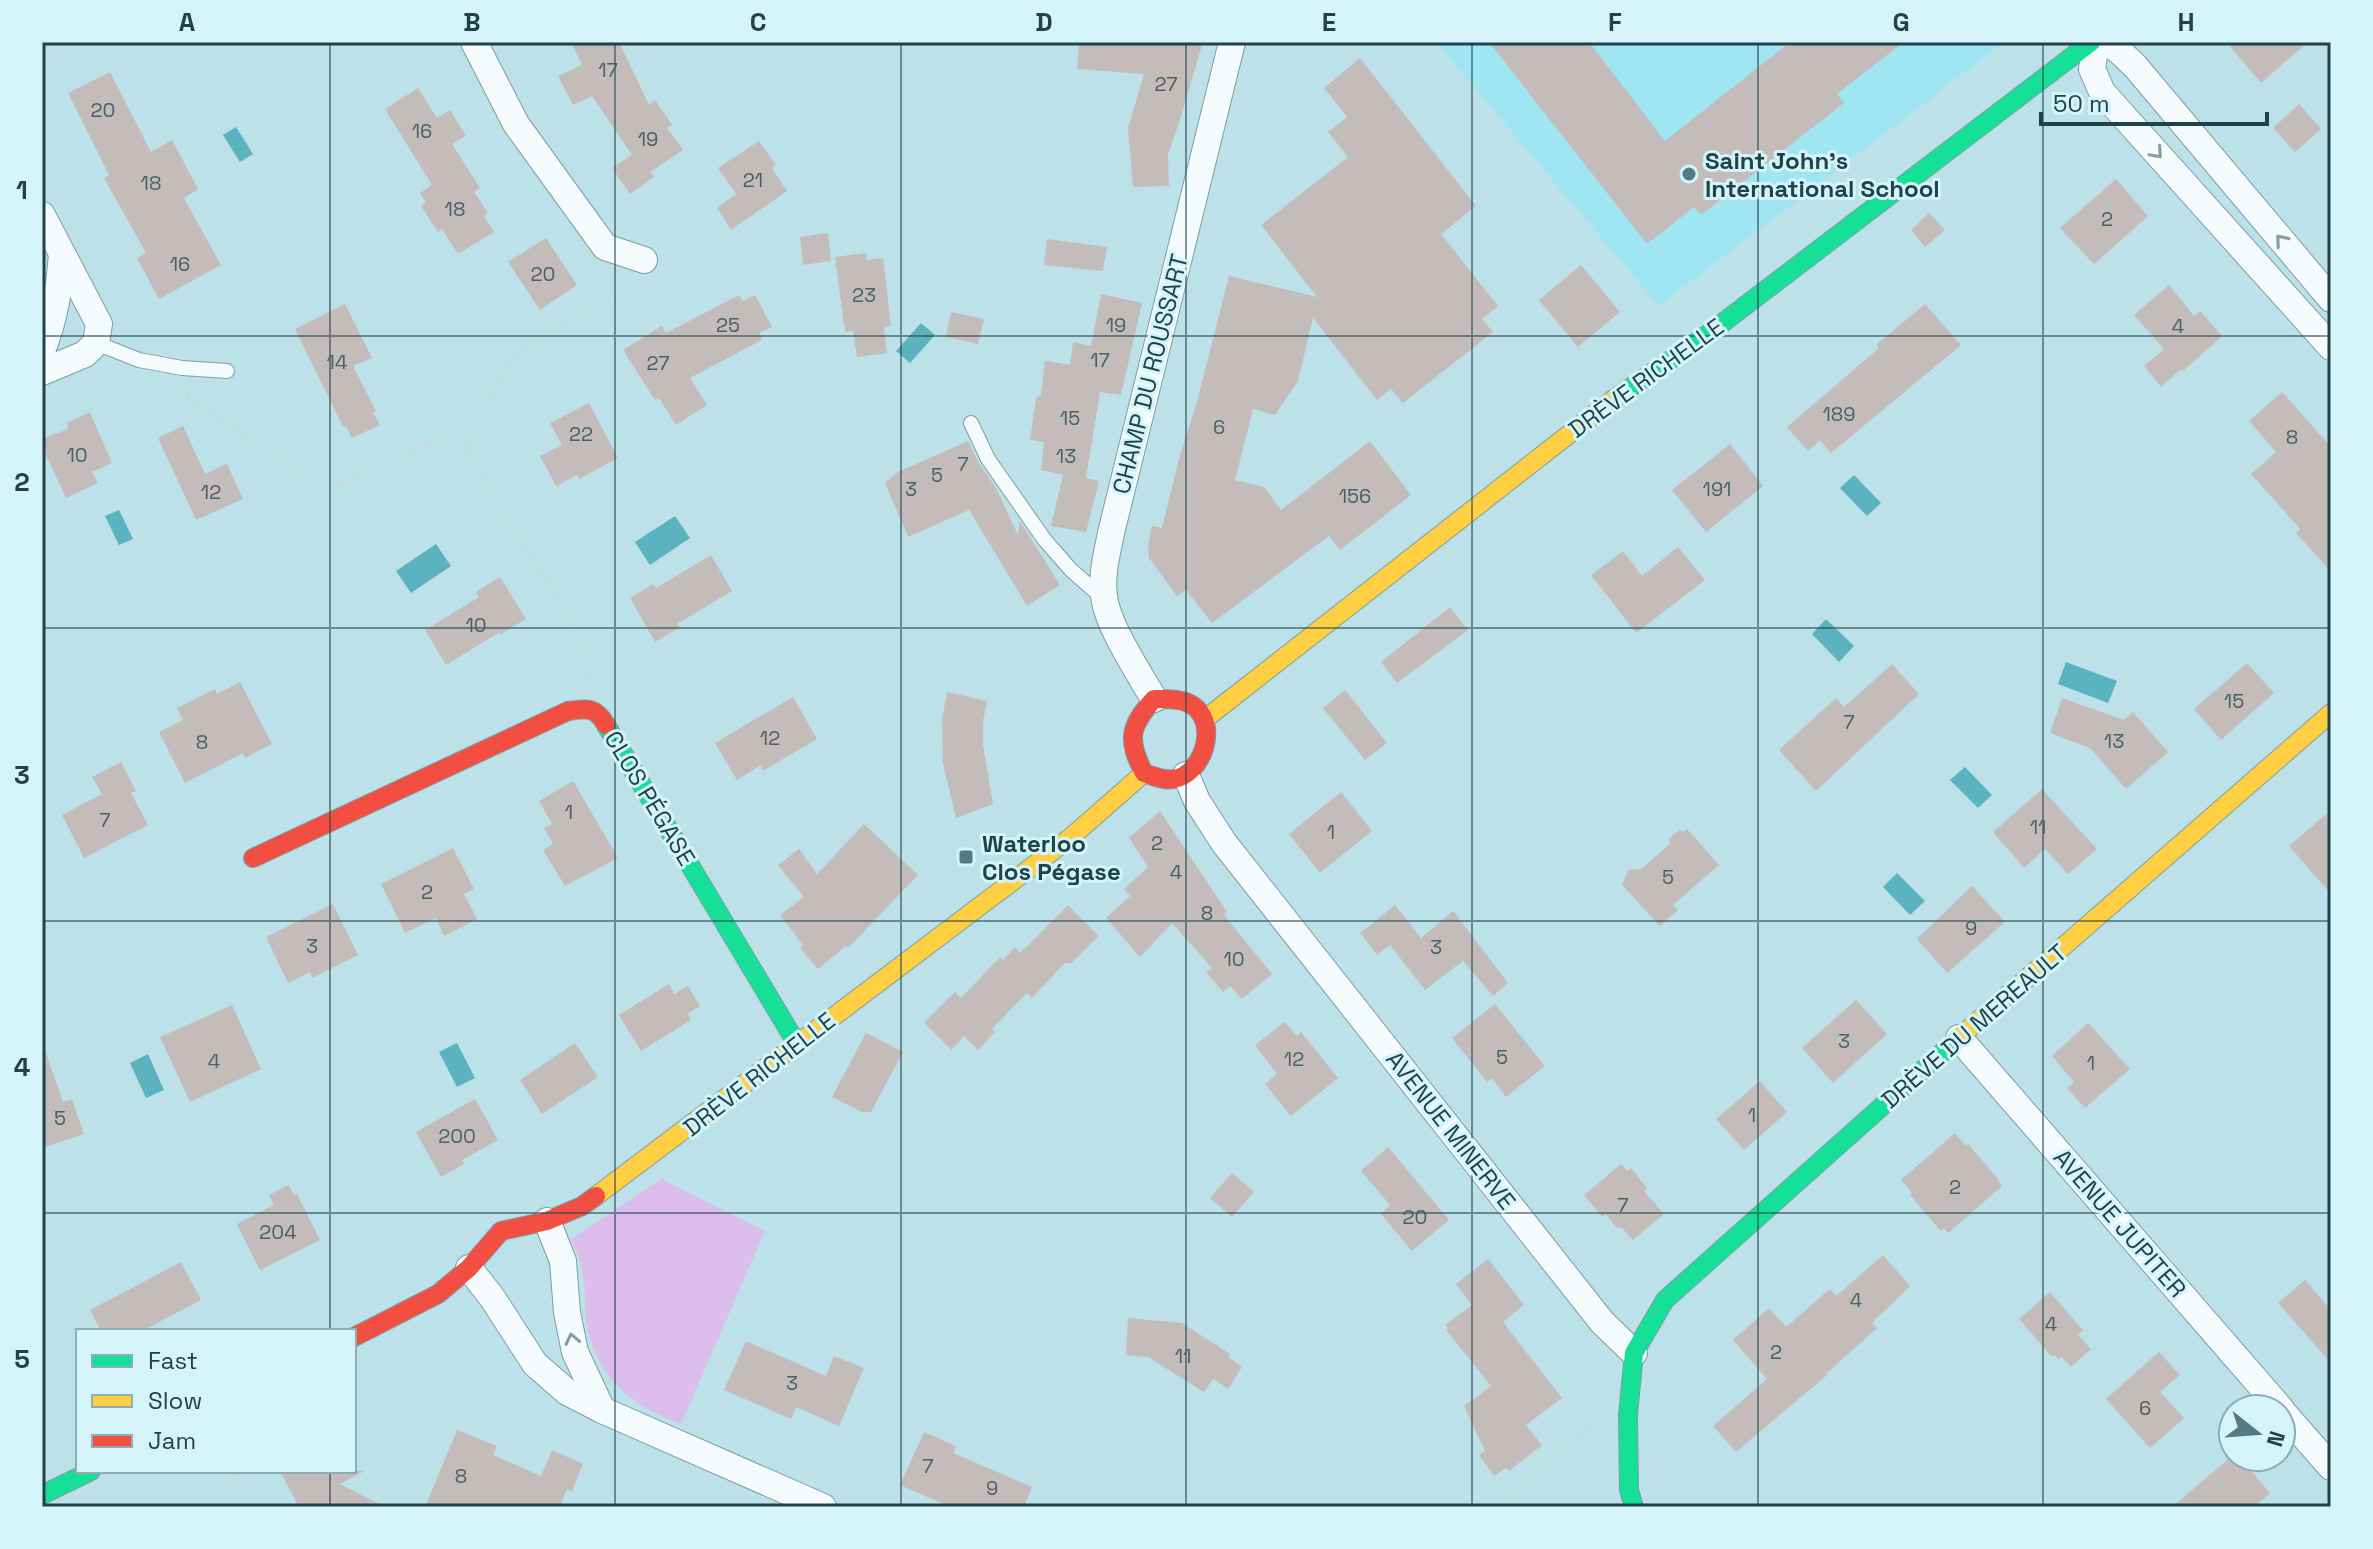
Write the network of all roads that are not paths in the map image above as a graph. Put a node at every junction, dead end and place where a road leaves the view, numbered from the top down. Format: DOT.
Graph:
graph roads {
  1 [pos="474,42"];
  2 [pos="1232,42"];
  3 [pos="2094,42"];
  4 [pos="2104,42"];
  5 [pos="42,215"];
  6 [pos="62,254"];
  7 [pos="644,260"];
  8 [pos="2331,299"];
  9 [pos="96,343"];
  10 [pos="2331,347"];
  11 [pos="42,351"];
  12 [pos="227,371"];
  13 [pos="42,372"];
  14 [pos="971,423"];
  15 [pos="1104,599"];
  16 [pos="1154,699"];
  17 [pos="2330,717"];
  18 [pos="1205,719"];
  19 [pos="1144,773"];
  20 [pos="1186,775"];
  21 [pos="253,858"];
  22 [pos="1959,1038"];
  23 [pos="797,1044"];
  24 [pos="547,1221"];
  25 [pos="469,1268"];
  26 [pos="356,1336"];
  27 [pos="1634,1353"];
  28 [pos="2267,1393"];
  29 [pos="602,1410"];
  30 [pos="2297,1428"];
  31 [pos="2331,1467"];
  32 [pos="87,1473"];
  33 [pos="42,1495"];
  34 [pos="823,1507"];
  35 [pos="1634,1507"];
  1 -- 7 [label="street"];
  2 -- 15 [label="street, CHAMP DU ROUSSART"];
  3 -- 10 [label="street, one-way"];
  3 -- 18 [label="street, DRÈVE RICHELLE"];
  8 -- 4 [label="street, one-way"];
  5 -- 6 [label="street"];
  6 -- 9 [label="street"];
  6 -- 11 [label="street"];
  9 -- 12 [label="lane"];
  9 -- 13 [label="street"];
  14 -- 15 [label="lane"];
  15 -- 16 [label="street, CHAMP DU ROUSSART"];
  16 -- 18 [label="street"];
  16 -- 19 [label="street"];
  17 -- 22 [label="street, DRÈVE DU MEREAULT"];
  18 -- 20 [label="street"];
  19 -- 20 [label="street"];
  19 -- 23 [label="street, DRÈVE RICHELLE"];
  20 -- 27 [label="street, AVENUE MINERVE"];
  21 -- 23 [label="street, CLOS PÉGASE"];
  22 -- 27 [label="street, DRÈVE DU MEREAULT"];
  22 -- 28 [label="street, AVENUE JUPITER"];
  23 -- 24 [label="street, DRÈVE RICHELLE"];
  24 -- 25 [label="street, DRÈVE RICHELLE"];
  29 -- 24 [label="street, one-way"];
  25 -- 26 [label="street, DRÈVE RICHELLE"];
  25 -- 29 [label="street"];
  27 -- 35 [label="street"];
  29 -- 34 [label="street"];
  30 -- 31 [label="street, AVENUE JUPITER"];
  32 -- 33 [label="street"];
}
